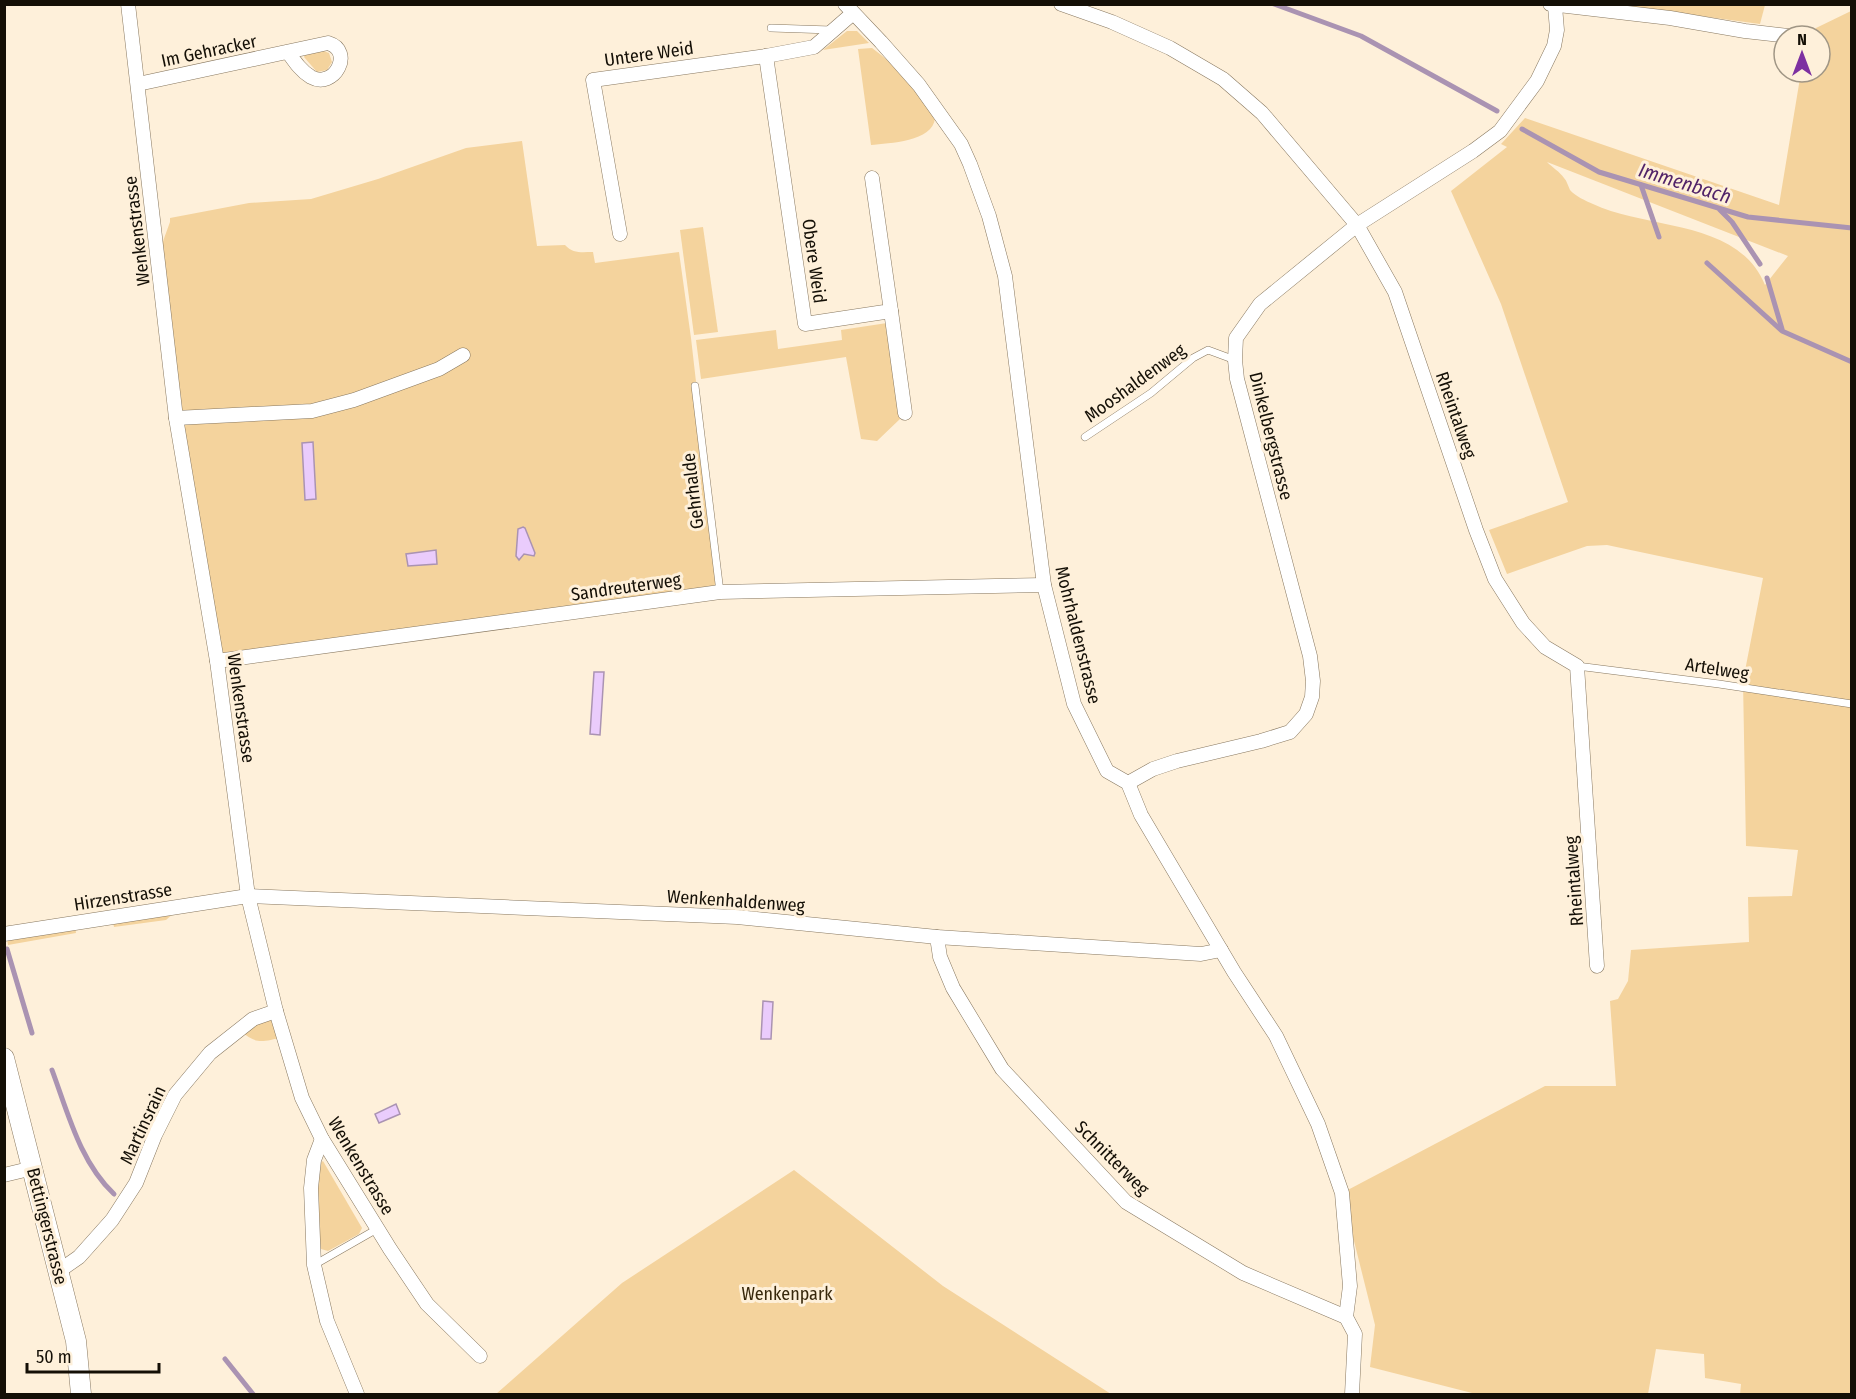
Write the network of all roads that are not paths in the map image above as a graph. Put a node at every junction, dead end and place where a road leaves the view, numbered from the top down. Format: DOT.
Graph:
graph roads {
  1 [pos="128,4"];
  2 [pos="1061,4"];
  3 [pos="1553,5"];
  4 [pos="849,9"];
  5 [pos="771,28"];
  6 [pos="834,30"];
  7 [pos="1772,34"];
  8 [pos="288,52"];
  9 [pos="766,56"];
  10 [pos="138,84"];
  11 [pos="872,178"];
  12 [pos="1357,225"];
  13 [pos="620,234"];
  14 [pos="891,311"];
  15 [pos="463,355"];
  16 [pos="1235,360"];
  17 [pos="695,386"];
  18 [pos="905,413"];
  19 [pos="176,418"];
  20 [pos="1085,437"];
  21 [pos="1044,585"];
  22 [pos="720,592"];
  23 [pos="216,661"];
  24 [pos="1577,666"];
  25 [pos="1851,704"];
  26 [pos="1128,783"];
  27 [pos="248,896"];
  28 [pos="4,934"];
  29 [pos="937,937"];
  30 [pos="1221,950"];
  31 [pos="1597,966"];
  32 [pos="276,1011"];
  33 [pos="4,1058"];
  34 [pos="322,1139"];
  35 [pos="33,1168"];
  36 [pos="4,1175"];
  37 [pos="377,1229"];
  38 [pos="314,1266"];
  39 [pos="59,1271"];
  40 [pos="1346,1317"];
  41 [pos="480,1356"];
  42 [pos="81,1395"];
  43 [pos="357,1395"];
  44 [pos="1352,1395"];
  1 -- 10 [label="street, Wenkenstrasse"];
  2 -- 12 [label="street, Rheintalweg"];
  3 -- 7 [label="street"];
  3 -- 12 [label="street, Dinkelbergstrasse"];
  4 -- 6 [label="street, Untere Weid"];
  4 -- 21 [label="street, Mohrhaldenstrasse"];
  5 -- 6 [label="lane"];
  6 -- 9 [label="street, Untere Weid"];
  8 -- 10 [label="street, Im Gehracker"];
  9 -- 13 [label="street, Untere Weid"];
  9 -- 14 [label="street, Obere Weid"];
  10 -- 19 [label="street, Wenkenstrasse"];
  11 -- 14 [label="street"];
  12 -- 16 [label="street, Dinkelbergstrasse"];
  12 -- 24 [label="street, Rheintalweg"];
  14 -- 18 [label="street"];
  15 -- 19 [label="street"];
  16 -- 20 [label="lane, Mooshaldenweg"];
  16 -- 26 [label="street, Dinkelbergstrasse"];
  17 -- 22 [label="lane, Gehrhalde"];
  19 -- 23 [label="street, Wenkenstrasse"];
  21 -- 22 [label="street, Sandreuterweg"];
  21 -- 26 [label="street, Mohrhaldenstrasse"];
  22 -- 23 [label="street, Sandreuterweg"];
  23 -- 27 [label="street, Wenkenstrasse"];
  24 -- 25 [label="lane, Artelweg"];
  24 -- 31 [label="street, Rheintalweg"];
  26 -- 30 [label="street"];
  27 -- 28 [label="street, Hirzenstrasse"];
  27 -- 29 [label="street, Wenkenhaldenweg"];
  27 -- 32 [label="street, Wenkenstrasse"];
  29 -- 30 [label="street, Wenkenhaldenweg"];
  29 -- 40 [label="street, Schnitterweg"];
  30 -- 40 [label="street"];
  32 -- 34 [label="street, Wenkenstrasse"];
  32 -- 39 [label="street, Martinsrain"];
  33 -- 35 [label="street, Bettingerstrasse"];
  34 -- 37 [label="street, Wenkenstrasse"];
  34 -- 38 [label="street"];
  35 -- 36 [label="street"];
  35 -- 39 [label="street, Bettingerstrasse"];
  37 -- 38 [label="lane"];
  37 -- 41 [label="street, Wenkenstrasse"];
  38 -- 43 [label="street"];
  39 -- 42 [label="street, Bettingerstrasse"];
  40 -- 44 [label="street"];
}
